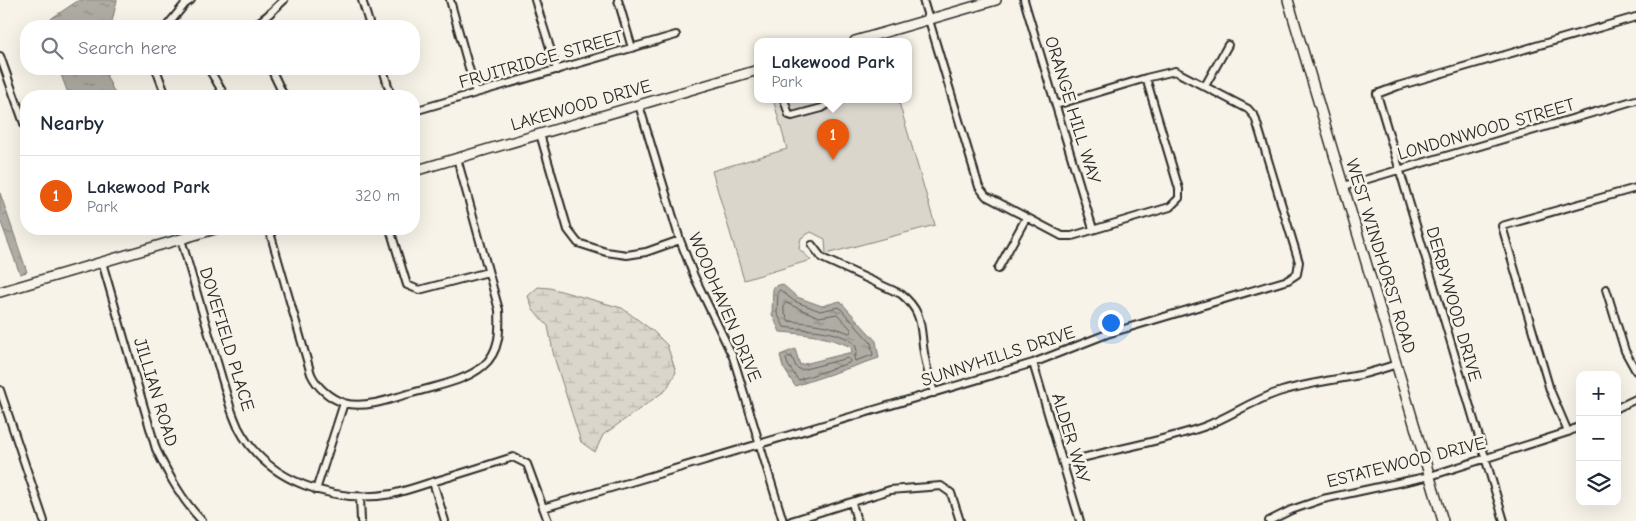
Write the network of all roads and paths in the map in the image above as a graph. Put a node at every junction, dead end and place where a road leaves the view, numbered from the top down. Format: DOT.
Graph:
graph roads {
  1 [pos="191,0"];
  2 [pos="284,0"];
  3 [pos="362,0"];
  4 [pos="450,0"];
  5 [pos="535,0"];
  6 [pos="618,0"];
  7 [pos="923,0"];
  8 [pos="996,0"];
  9 [pos="1024,0"];
  10 [pos="1288,0"];
  11 [pos="184,2"];
  12 [pos="1636,17"];
  13 [pos="171,20"];
  14 [pos="262,20"];
  15 [pos="368,20"];
  16 [pos="929,20"];
  17 [pos="676,35"];
  18 [pos="866,38"];
  19 [pos="1228,45"];
  20 [pos="632,48"];
  21 [pos="0,56"];
  22 [pos="557,70"];
  23 [pos="754,71"];
  24 [pos="158,75"];
  25 [pos="213,75"];
  26 [pos="273,75"];
  27 [pos="385,75"];
  28 [pos="1146,78"];
  29 [pos="1206,86"];
  30 [pos="164,90"];
  31 [pos="221,90"];
  32 [pos="281,90"];
  33 [pos="389,90"];
  34 [pos="476,93"];
  35 [pos="1636,100"];
  36 [pos="785,103"];
  37 [pos="828,103"];
  38 [pos="639,105"];
  39 [pos="1056,105"];
  40 [pos="420,109"];
  41 [pos="20,113"];
  42 [pos="540,134"];
  43 [pos="457,158"];
  44 [pos="420,169"];
  45 [pos="1399,170"];
  46 [pos="1344,186"];
  47 [pos="1636,188"];
  48 [pos="1026,218"];
  49 [pos="1093,230"];
  50 [pos="195,235"];
  51 [pos="272,235"];
  52 [pos="392,235"];
  53 [pos="181,239"];
  54 [pos="680,240"];
  55 [pos="812,245"];
  56 [pos="102,262"];
  57 [pos="998,269"];
  58 [pos="488,272"];
  59 [pos="1606,288"];
  60 [pos="0,292"];
  61 [pos="1033,364"];
  62 [pos="1397,364"];
  63 [pos="1636,371"];
  64 [pos="0,390"];
  65 [pos="934,393"];
  66 [pos="1636,398"];
  67 [pos="344,403"];
  68 [pos="1621,406"];
  69 [pos="1576,428"];
  70 [pos="1568,432"];
  71 [pos="760,444"];
  72 [pos="1484,460"];
  73 [pos="1063,463"];
  74 [pos="1430,476"];
  75 [pos="433,482"];
  76 [pos="316,490"];
  77 [pos="360,497"];
  78 [pos="852,503"];
  79 [pos="543,508"];
  80 [pos="44,521"];
  81 [pos="202,521"];
  82 [pos="360,521"];
  83 [pos="445,521"];
  84 [pos="548,521"];
  85 [pos="783,521"];
  86 [pos="791,521"];
  87 [pos="858,521"];
  88 [pos="960,521"];
  89 [pos="1080,521"];
  90 [pos="1269,521"];
  91 [pos="1443,521"];
  92 [pos="1504,521"];
  1 -- 11 [label="street"];
  2 -- 14 [label="street"];
  3 -- 15 [label="street"];
  4 -- 34 [label="street"];
  5 -- 22 [label="street"];
  6 -- 20 [label="street"];
  7 -- 16 [label="street"];
  8 -- 16 [label="street"];
  9 -- 39 [label="street, ORANGE HILL WAY"];
  10 -- 46 [label="street, WEST WINDHORST ROAD"];
  11 -- 13 [label="street"];
  12 -- 45 [label="street, DERBYWOOD DRIVE"];
  16 -- 18 [label="street"];
  16 -- 48 [label="street"];
  17 -- 20 [label="street, FRUITRIDGE STREET"];
  19 -- 29 [label="street"];
  20 -- 22 [label="street, FRUITRIDGE STREET"];
  21 -- 41 [label="street"];
  22 -- 34 [label="street, FRUITRIDGE STREET"];
  23 -- 38 [label="street, LAKEWOOD DRIVE"];
  24 -- 30 [label="street"];
  25 -- 31 [label="street"];
  26 -- 32 [label="street"];
  27 -- 33 [label="street"];
  28 -- 29 [label="street, SUNNYHILLS DRIVE"];
  28 -- 39 [label="street, SUNNYHILLS DRIVE"];
  28 -- 49 [label="street"];
  29 -- 61 [label="street, SUNNYHILLS DRIVE"];
  34 -- 40 [label="street, FRUITRIDGE STREET"];
  35 -- 45 [label="street, LONDONWOOD STREET"];
  36 -- 37 [label="street"];
  38 -- 42 [label="street, LAKEWOOD DRIVE"];
  38 -- 54 [label="street, WOODHAVEN DRIVE"];
  39 -- 49 [label="street, ORANGE HILL WAY"];
  42 -- 43 [label="street, LAKEWOOD DRIVE"];
  42 -- 54 [label="street"];
  43 -- 44 [label="street, LAKEWOOD DRIVE"];
  43 -- 58 [label="street"];
  45 -- 46 [label="street, LONDONWOOD STREET"];
  45 -- 72 [label="street, DERBYWOOD DRIVE"];
  46 -- 62 [label="street, WEST WINDHORST ROAD"];
  47 -- 70 [label="street"];
  48 -- 49 [label="street"];
  48 -- 57 [label="street"];
  50 -- 53 [label="street"];
  51 -- 67 [label="street"];
  52 -- 58 [label="street"];
  53 -- 56 [label="street"];
  53 -- 76 [label="street, DOVEFIELD PLACE"];
  54 -- 71 [label="street, WOODHAVEN DRIVE"];
  55 -- 65 [label="street"];
  56 -- 60 [label="street"];
  56 -- 81 [label="street, JILLIAN ROAD"];
  58 -- 67 [label="street"];
  59 -- 63 [label="street"];
  61 -- 65 [label="street, SUNNYHILLS DRIVE"];
  61 -- 73 [label="street, ALDER WAY"];
  62 -- 73 [label="street"];
  62 -- 74 [label="street, WEST WINDHORST ROAD"];
  64 -- 80 [label="street"];
  65 -- 71 [label="street, SUNNYHILLS DRIVE"];
  66 -- 68 [label="street"];
  67 -- 76 [label="street"];
  69 -- 70 [label="street, ESTATEWOOD DRIVE"];
  70 -- 72 [label="street, ESTATEWOOD DRIVE"];
  71 -- 79 [label="street, SUNNYHILLS DRIVE"];
  71 -- 85 [label="street, WOODHAVEN DRIVE"];
  72 -- 74 [label="street, ESTATEWOOD DRIVE"];
  72 -- 92 [label="street, DERBYWOOD DRIVE"];
  73 -- 89 [label="street, ALDER WAY"];
  74 -- 90 [label="street, ESTATEWOOD DRIVE"];
  74 -- 91 [label="street, WEST WINDHORST ROAD"];
  75 -- 77 [label="street, DOVEFIELD PLACE"];
  75 -- 79 [label="street, DOVEFIELD PLACE"];
  75 -- 83 [label="street"];
  76 -- 77 [label="street, DOVEFIELD PLACE"];
  77 -- 82 [label="street"];
  78 -- 86 [label="street"];
  78 -- 87 [label="street"];
  78 -- 88 [label="street"];
  79 -- 84 [label="street, DOVEFIELD PLACE"];
}
